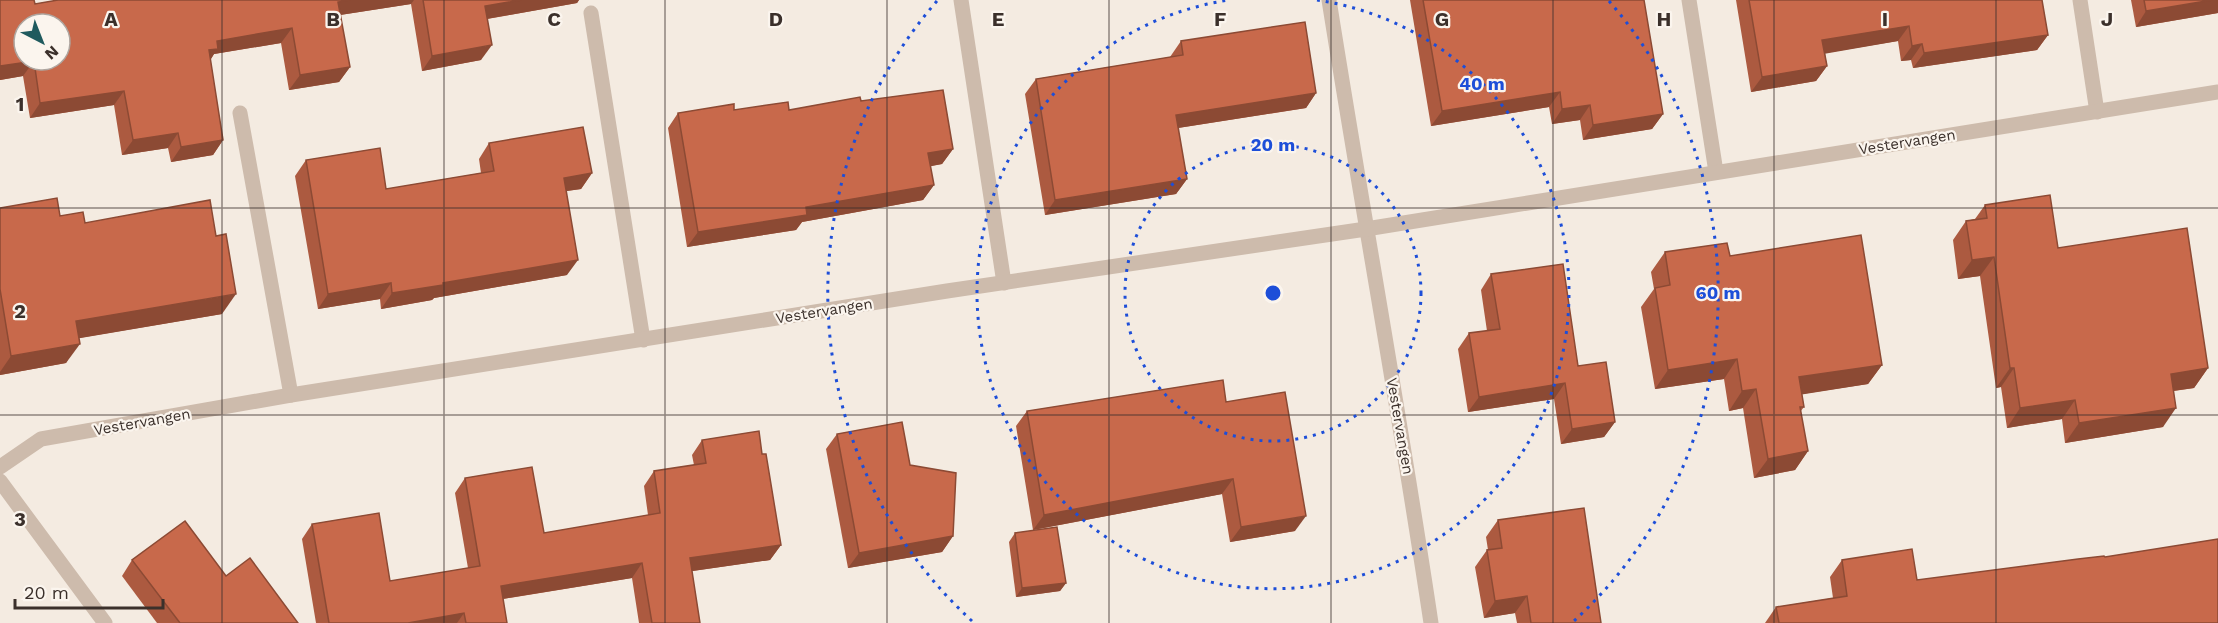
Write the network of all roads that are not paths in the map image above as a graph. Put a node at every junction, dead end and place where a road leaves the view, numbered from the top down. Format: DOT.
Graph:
graph roads {
  1 [pos="961,0"];
  2 [pos="1329,0"];
  3 [pos="1689,0"];
  4 [pos="2080,0"];
  5 [pos="591,13"];
  6 [pos="2218,92"];
  7 [pos="2097,112"];
  8 [pos="240,113"];
  9 [pos="1716,172"];
  10 [pos="1366,229"];
  11 [pos="1004,283"];
  12 [pos="643,340"];
  13 [pos="291,395"];
  14 [pos="0,467"];
  15 [pos="0,481"];
  16 [pos="105,623"];
  17 [pos="1431,623"];
  1 -- 11 [label="street"];
  2 -- 10 [label="street, Vestervangen"];
  3 -- 9 [label="street"];
  4 -- 7 [label="street"];
  5 -- 12 [label="street"];
  6 -- 7 [label="street, Vestervangen"];
  7 -- 9 [label="street, Vestervangen"];
  8 -- 13 [label="street"];
  9 -- 10 [label="street, Vestervangen"];
  10 -- 11 [label="street, Vestervangen"];
  10 -- 17 [label="street, Vestervangen"];
  11 -- 12 [label="street, Vestervangen"];
  12 -- 13 [label="street, Vestervangen"];
  13 -- 14 [label="street, Vestervangen"];
  15 -- 16 [label="street"];
}
